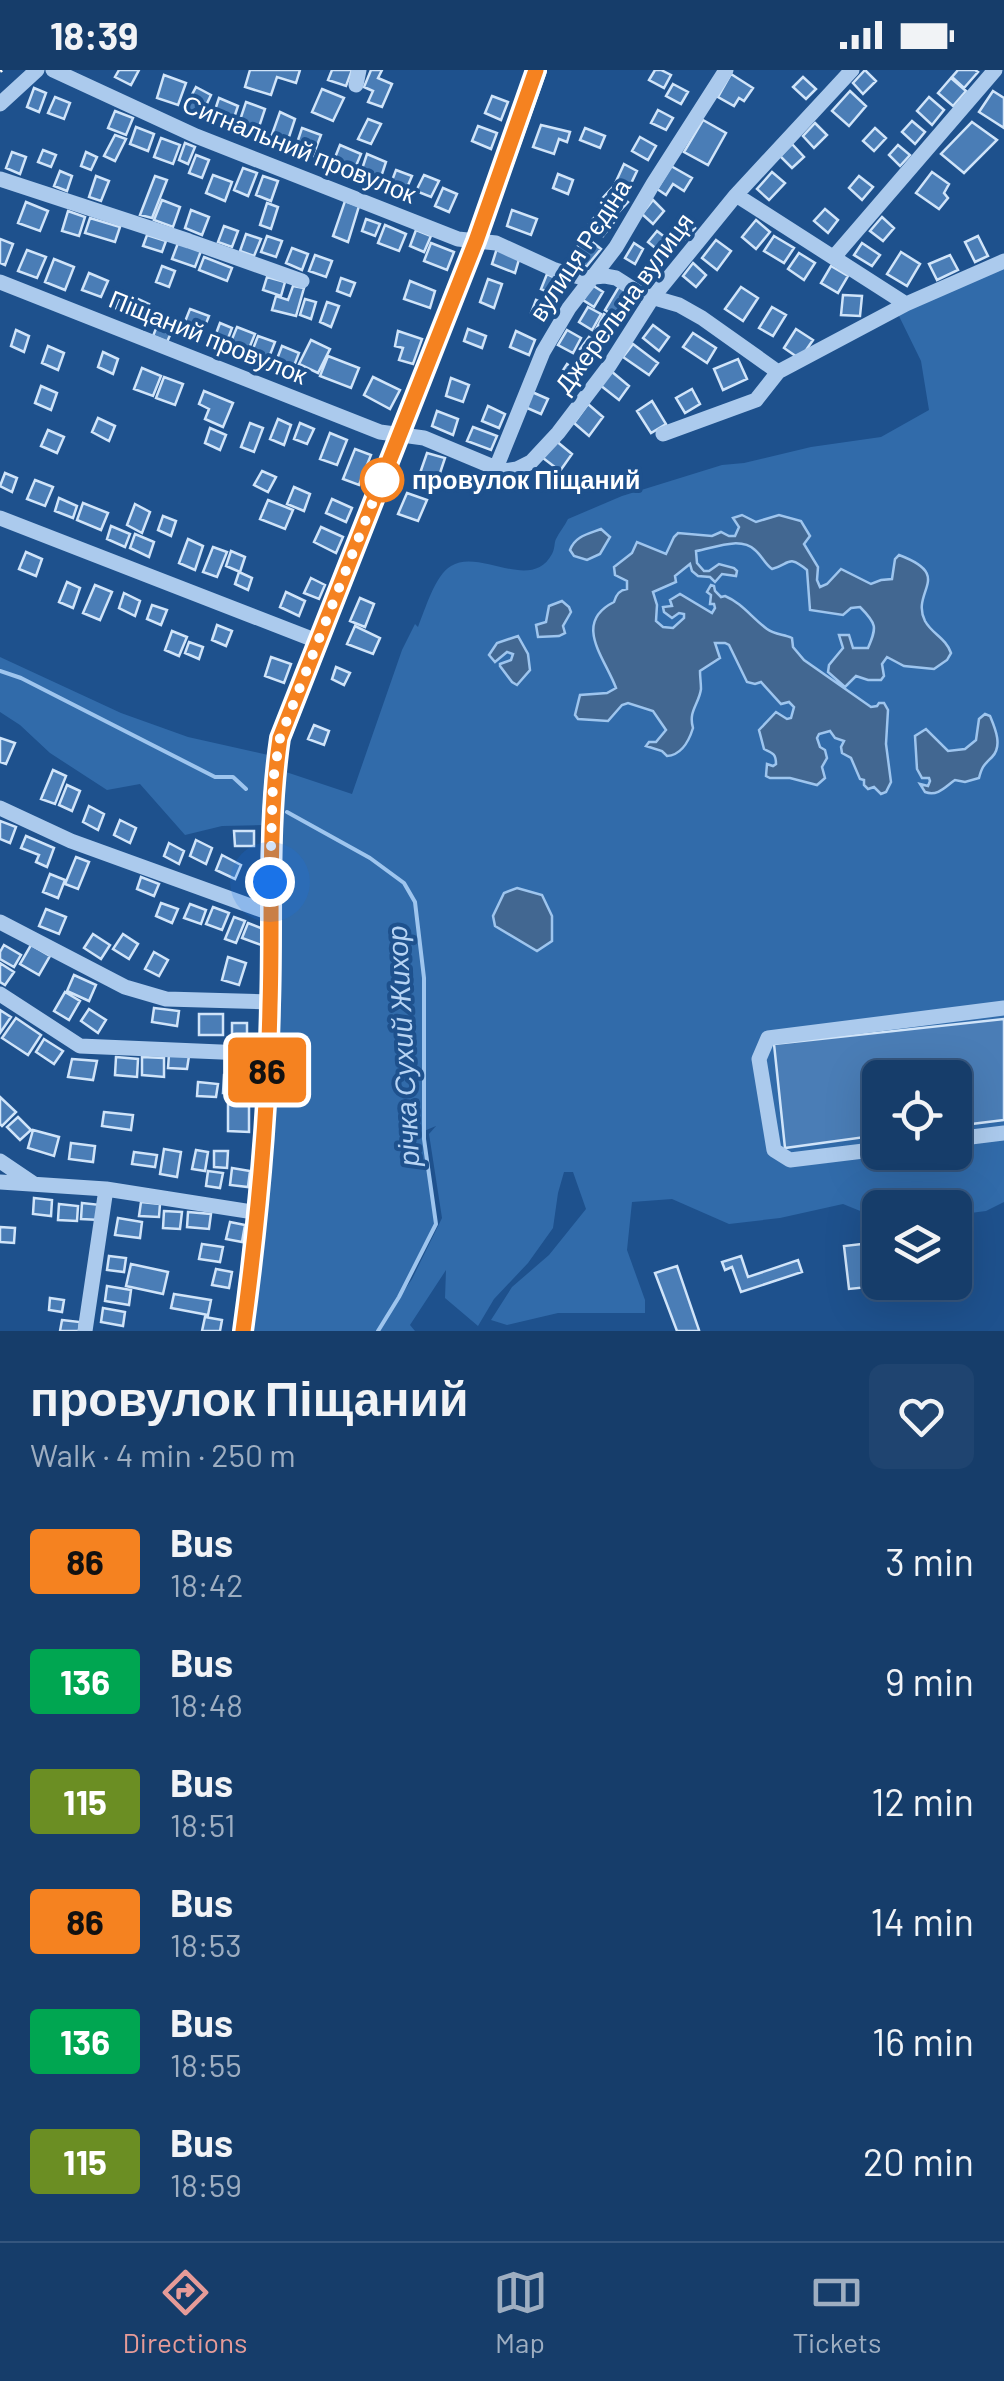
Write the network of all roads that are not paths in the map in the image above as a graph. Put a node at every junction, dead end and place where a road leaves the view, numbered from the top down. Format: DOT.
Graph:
graph roads {
  1 [pos="38,70"];
  2 [pos="52,70"];
  3 [pos="536,70"];
  4 [pos="726,70"];
  5 [pos="852,70"];
  6 [pos="995,70"];
  7 [pos="0,104"];
  8 [pos="0,178"];
  9 [pos="736,195"];
  10 [pos="476,241"];
  11 [pos="834,257"];
  12 [pos="1004,260"];
  13 [pos="593,277"];
  14 [pos="302,281"];
  15 [pos="0,282"];
  16 [pos="654,297"];
  17 [pos="906,304"];
  18 [pos="778,372"];
  19 [pos="663,434"];
  20 [pos="399,436"];
  21 [pos="496,468"];
  22 [pos="0,518"];
  23 [pos="317,641"];
  24 [pos="0,808"];
  25 [pos="270,913"];
  26 [pos="0,922"];
  27 [pos="0,994"];
  28 [pos="270,1002"];
  29 [pos="1004,1008"];
  30 [pos="268,1054"];
  31 [pos="1004,1133"];
  32 [pos="972,1137"];
  33 [pos="862,1151"];
  34 [pos="0,1161"];
  35 [pos="0,1182"];
  36 [pos="36,1185"];
  37 [pos="106,1188"];
  38 [pos="259,1214"];
  39 [pos="85,1331"];
  40 [pos="243,1331"];
  1 -- 7 [label="street"];
  2 -- 10 [label="street, Сигнальний провулок"];
  3 -- 10 [label="main road"];
  4 -- 13 [label="street, вулиця Рєдіна"];
  5 -- 9 [label="street, Джерельна вулиця"];
  6 -- 11 [label="street"];
  8 -- 14 [label="street"];
  9 -- 11 [label="street"];
  9 -- 16 [label="street, Джерельна вулиця"];
  10 -- 13 [label="street, Сигнальний провулок"];
  10 -- 20 [label="main road"];
  11 -- 17 [label="street"];
  12 -- 17 [label="street"];
  13 -- 16 [label="street, Сигнальний провулок"];
  13 -- 21 [label="street, вулиця Рєдіна"];
  15 -- 20 [label="street, Піщаний провулок"];
  16 -- 18 [label="street, Сигнальний провулок"];
  16 -- 21 [label="street, Джерельна вулиця"];
  17 -- 18 [label="street"];
  18 -- 19 [label="street"];
  20 -- 21 [label="street"];
  20 -- 23 [label="main road"];
  22 -- 23 [label="street"];
  23 -- 25 [label="main road"];
  24 -- 25 [label="street"];
  25 -- 28 [label="main road"];
  26 -- 28 [label="street"];
  27 -- 30 [label="street"];
  28 -- 30 [label="main road"];
  29 -- 33 [label="street"];
  30 -- 38 [label="main road"];
  31 -- 32 [label="street"];
  34 -- 36 [label="street"];
  35 -- 36 [label="street"];
  36 -- 37 [label="street"];
  37 -- 38 [label="street"];
  37 -- 39 [label="street"];
  38 -- 40 [label="main road"];
}
